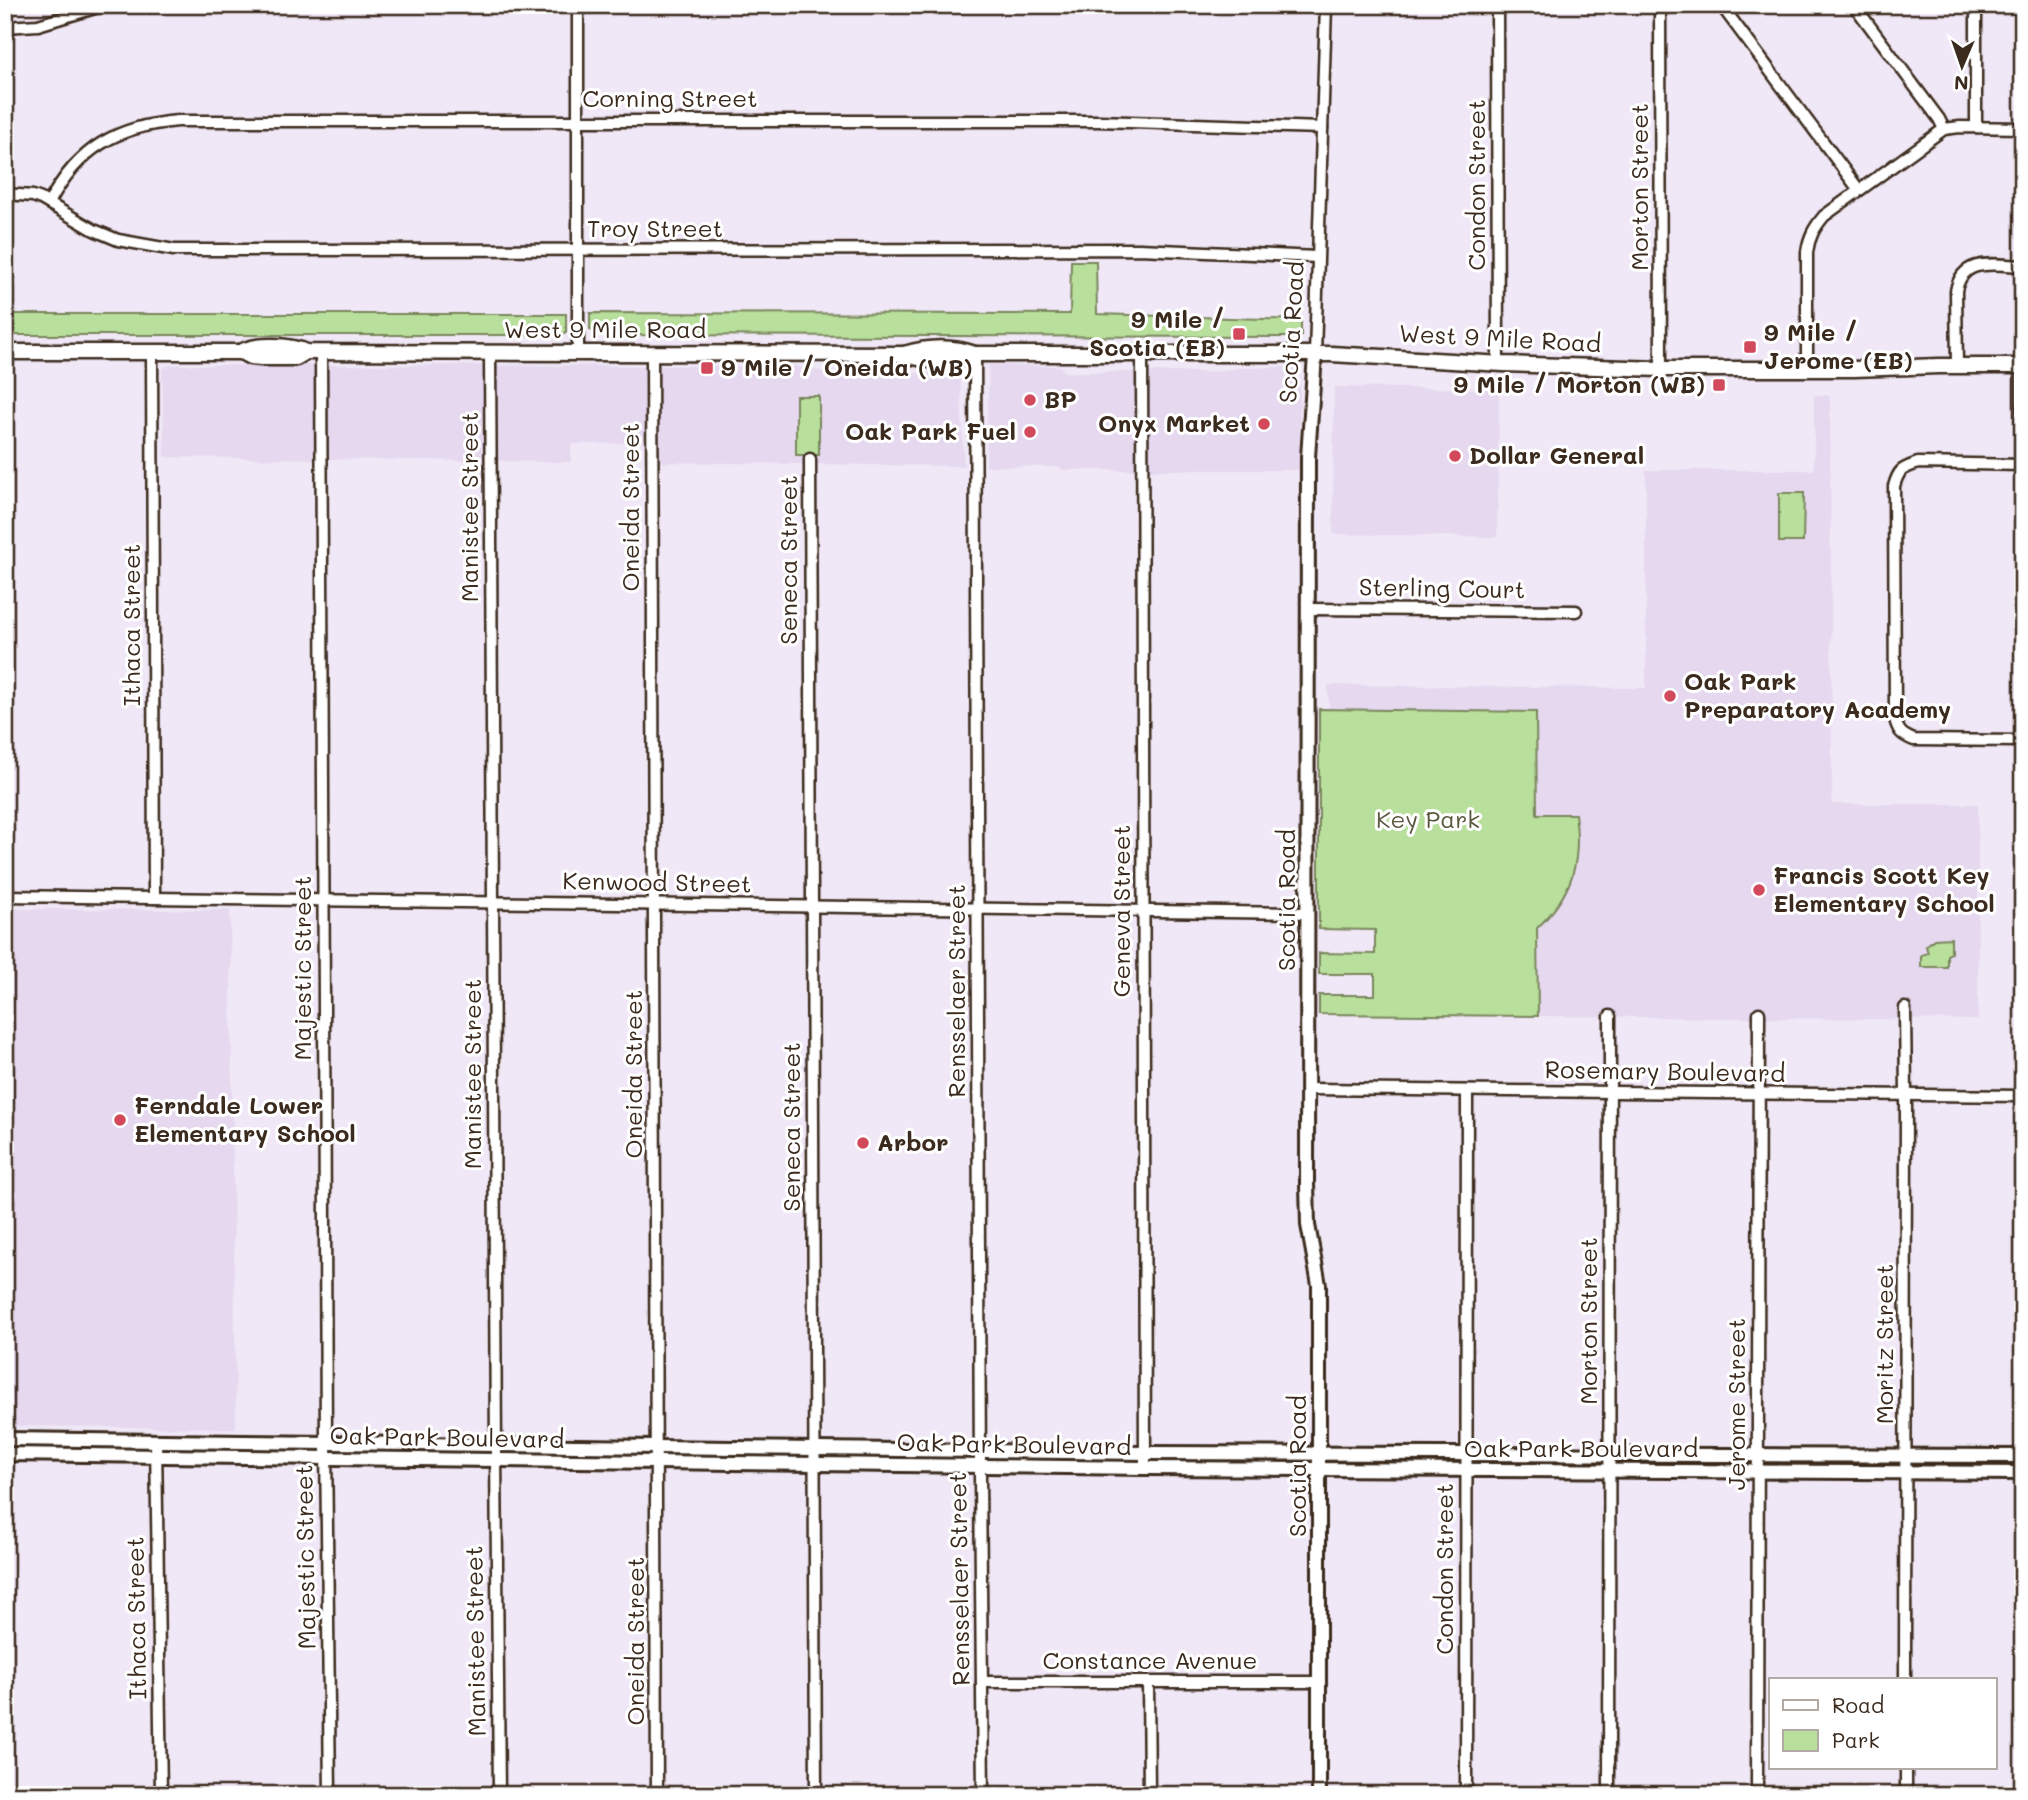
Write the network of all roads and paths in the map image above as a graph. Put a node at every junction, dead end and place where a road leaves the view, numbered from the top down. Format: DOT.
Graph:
graph roads {
  1 [pos="105,5"];
  2 [pos="578,5"];
  3 [pos="1326,5"];
  4 [pos="1497,5"];
  5 [pos="1660,5"];
  6 [pos="1721,5"];
  7 [pos="1854,5"];
  8 [pos="1976,5"];
  9 [pos="5,27"];
  10 [pos="578,121"];
  11 [pos="1976,127"];
  12 [pos="1322,128"];
  13 [pos="2023,128"];
  14 [pos="1944,130"];
  15 [pos="1859,190"];
  16 [pos="5,194"];
  17 [pos="49,203"];
  18 [pos="578,250"];
  19 [pos="1317,257"];
  20 [pos="2023,266"];
  21 [pos="5,352"];
  22 [pos="152,352"];
  23 [pos="314,352"];
  24 [pos="490,352"];
  25 [pos="578,353"];
  26 [pos="652,353"];
  27 [pos="975,354"];
  28 [pos="1142,354"];
  29 [pos="1315,355"];
  30 [pos="1498,364"];
  31 [pos="1957,366"];
  32 [pos="2022,366"];
  33 [pos="1661,369"];
  34 [pos="1807,369"];
  35 [pos="810,459"];
  36 [pos="2022,465"];
  37 [pos="2023,500"];
  38 [pos="1308,608"];
  39 [pos="1576,611"];
  40 [pos="2023,741"];
  41 [pos="5,896"];
  42 [pos="154,898"];
  43 [pos="324,899"];
  44 [pos="493,901"];
  45 [pos="654,904"];
  46 [pos="812,906"];
  47 [pos="978,908"];
  48 [pos="1143,910"];
  49 [pos="1307,913"];
  50 [pos="1905,1008"];
  51 [pos="1759,1013"];
  52 [pos="1610,1016"];
  53 [pos="1308,1089"];
  54 [pos="1466,1091"];
  55 [pos="1610,1092"];
  56 [pos="1758,1094"];
  57 [pos="1906,1095"];
  58 [pos="2023,1096"];
  59 [pos="5,1439"];
  60 [pos="156,1441"];
  61 [pos="326,1443"];
  62 [pos="496,1445"];
  63 [pos="656,1446"];
  64 [pos="814,1448"];
  65 [pos="980,1451"];
  66 [pos="1145,1453"];
  67 [pos="1319,1453"];
  68 [pos="5,1454"];
  69 [pos="1466,1454"];
  70 [pos="1610,1455"];
  71 [pos="1758,1455"];
  72 [pos="156,1456"];
  73 [pos="1906,1456"];
  74 [pos="2023,1456"];
  75 [pos="326,1458"];
  76 [pos="496,1460"];
  77 [pos="657,1461"];
  78 [pos="814,1463"];
  79 [pos="980,1466"];
  80 [pos="1145,1468"];
  81 [pos="1319,1469"];
  82 [pos="1466,1470"];
  83 [pos="1610,1471"];
  84 [pos="1758,1471"];
  85 [pos="1906,1472"];
  86 [pos="2023,1472"];
  87 [pos="1905,1678"];
  88 [pos="982,1682"];
  89 [pos="1147,1682"];
  90 [pos="1319,1682"];
  91 [pos="1906,1769"];
  92 [pos="161,1795"];
  93 [pos="330,1795"];
  94 [pos="499,1795"];
  95 [pos="657,1795"];
  96 [pos="816,1795"];
  97 [pos="983,1795"];
  98 [pos="1149,1795"];
  99 [pos="1319,1795"];
  100 [pos="1466,1795"];
  101 [pos="1609,1795"];
  102 [pos="1757,1795"];
  103 [pos="1906,1795"];
  1 -- 9 [label="street"];
  2 -- 10 [label="street"];
  3 -- 12 [label="street, Scotia Road"];
  4 -- 30 [label="street, Condon Street"];
  5 -- 33 [label="street, Morton Street"];
  6 -- 15 [label="street"];
  7 -- 14 [label="street"];
  8 -- 11 [label="street"];
  10 -- 12 [label="street, Corning Street"];
  10 -- 17 [label="street, Corning Street"];
  10 -- 18 [label="street"];
  11 -- 13 [label="street"];
  11 -- 14 [label="street"];
  12 -- 19 [label="street, Scotia Road"];
  14 -- 15 [label="street"];
  15 -- 34 [label="street"];
  16 -- 17 [label="street, Troy Street"];
  17 -- 18 [label="street, Troy Street"];
  18 -- 19 [label="street, Troy Street"];
  18 -- 25 [label="street"];
  19 -- 29 [label="street, Scotia Road"];
  20 -- 31 [label="street"];
  21 -- 22 [label="main road, West 9 Mile Road"];
  22 -- 23 [label="main road, West 9 Mile Road"];
  22 -- 42 [label="street, Ithaca Street"];
  23 -- 24 [label="main road, West 9 Mile Road"];
  23 -- 43 [label="street, Majestic Street"];
  24 -- 25 [label="main road, West 9 Mile Road"];
  24 -- 44 [label="street, Manistee Street"];
  25 -- 26 [label="main road, West 9 Mile Road"];
  26 -- 27 [label="main road, West 9 Mile Road"];
  26 -- 45 [label="street, Oneida Street"];
  27 -- 28 [label="main road, West 9 Mile Road"];
  27 -- 47 [label="street, Rensselaer Street"];
  28 -- 29 [label="main road, West 9 Mile Road"];
  28 -- 48 [label="street, Geneva Street"];
  29 -- 30 [label="main road, West 9 Mile Road"];
  29 -- 38 [label="street, Scotia Road"];
  30 -- 33 [label="main road, West 9 Mile Road"];
  31 -- 32 [label="main road, West 9 Mile Road"];
  31 -- 34 [label="main road, West 9 Mile Road"];
  32 -- 36 [label="street"];
  33 -- 34 [label="main road, West 9 Mile Road"];
  35 -- 46 [label="street, Seneca Street"];
  36 -- 37 [label="street"];
  36 -- 40 [label="street"];
  38 -- 39 [label="street, Sterling Court"];
  38 -- 49 [label="street, Scotia Road"];
  41 -- 42 [label="street, Kenwood Street"];
  42 -- 43 [label="street, Kenwood Street"];
  43 -- 44 [label="street, Kenwood Street"];
  43 -- 61 [label="street, Majestic Street"];
  44 -- 45 [label="street, Kenwood Street"];
  44 -- 62 [label="street, Manistee Street"];
  45 -- 46 [label="street, Kenwood Street"];
  45 -- 63 [label="street, Oneida Street"];
  46 -- 47 [label="street, Kenwood Street"];
  46 -- 64 [label="street, Seneca Street"];
  47 -- 48 [label="street, Kenwood Street"];
  47 -- 65 [label="street, Rensselaer Street"];
  48 -- 49 [label="street, Kenwood Street"];
  48 -- 66 [label="street, Geneva Street"];
  49 -- 53 [label="street, Scotia Road"];
  50 -- 57 [label="street, Moritz Street"];
  51 -- 56 [label="street, Jerome Street"];
  52 -- 55 [label="street, Morton Street"];
  53 -- 54 [label="street, Rosemary Boulevard"];
  53 -- 67 [label="street, Scotia Road"];
  54 -- 55 [label="street, Rosemary Boulevard"];
  54 -- 69 [label="street, Condon Street"];
  55 -- 56 [label="street, Rosemary Boulevard"];
  55 -- 70 [label="street, Morton Street"];
  56 -- 57 [label="street, Rosemary Boulevard"];
  56 -- 71 [label="street, Jerome Street"];
  57 -- 58 [label="street, Rosemary Boulevard"];
  57 -- 73 [label="street, Moritz Street"];
  59 -- 60 [label="street, Oak Park Boulevard"];
  60 -- 61 [label="street, Oak Park Boulevard"];
  60 -- 72 [label="street, Ithaca Street"];
  61 -- 62 [label="street, Oak Park Boulevard"];
  61 -- 75 [label="street, Majestic Street"];
  62 -- 63 [label="street, Oak Park Boulevard"];
  62 -- 76 [label="street, Manistee Street"];
  63 -- 64 [label="street, Oak Park Boulevard"];
  63 -- 77 [label="street, Oneida Street"];
  64 -- 65 [label="street, Oak Park Boulevard"];
  64 -- 78 [label="street, Seneca Street"];
  65 -- 66 [label="street, Oak Park Boulevard"];
  65 -- 79 [label="street, Rensselaer Street"];
  66 -- 67 [label="street, Oak Park Boulevard"];
  66 -- 80 [label="street, Geneva Street"];
  67 -- 69 [label="street, Oak Park Boulevard"];
  67 -- 81 [label="street, Scotia Road"];
  68 -- 72 [label="street, Oak Park Boulevard"];
  69 -- 70 [label="street, Oak Park Boulevard"];
  69 -- 82 [label="street, Condon Street"];
  70 -- 71 [label="street, Oak Park Boulevard"];
  70 -- 83 [label="street, Morton Street"];
  71 -- 73 [label="street, Oak Park Boulevard"];
  71 -- 84 [label="street, Jerome Street"];
  72 -- 75 [label="street, Oak Park Boulevard"];
  72 -- 92 [label="street, Ithaca Street"];
  73 -- 74 [label="street, Oak Park Boulevard"];
  73 -- 85 [label="street, Moritz Street"];
  75 -- 76 [label="street, Oak Park Boulevard"];
  75 -- 93 [label="street, Majestic Street"];
  76 -- 77 [label="street, Oak Park Boulevard"];
  76 -- 94 [label="street, Manistee Street"];
  77 -- 78 [label="street, Oak Park Boulevard"];
  77 -- 95 [label="street, Oneida Street"];
  78 -- 79 [label="street, Oak Park Boulevard"];
  78 -- 96 [label="street, Seneca Street"];
  79 -- 80 [label="street, Oak Park Boulevard"];
  79 -- 88 [label="street, Rensselaer Street"];
  80 -- 81 [label="street, Oak Park Boulevard"];
  81 -- 82 [label="street, Oak Park Boulevard"];
  81 -- 90 [label="street, Scotia Road"];
  82 -- 83 [label="street, Oak Park Boulevard"];
  82 -- 100 [label="street, Condon Street"];
  83 -- 84 [label="street, Oak Park Boulevard"];
  83 -- 101 [label="street, Morton Street"];
  84 -- 85 [label="street, Oak Park Boulevard"];
  84 -- 102 [label="street, Jerome Street"];
  85 -- 86 [label="street, Oak Park Boulevard"];
  85 -- 87 [label="street, Moritz Street"];
  88 -- 89 [label="street, Constance Avenue"];
  88 -- 97 [label="street, Rensselaer Street"];
  89 -- 90 [label="street, Constance Avenue"];
  89 -- 98 [label="street"];
  90 -- 99 [label="street, Scotia Road"];
  91 -- 103 [label="street"];
}
